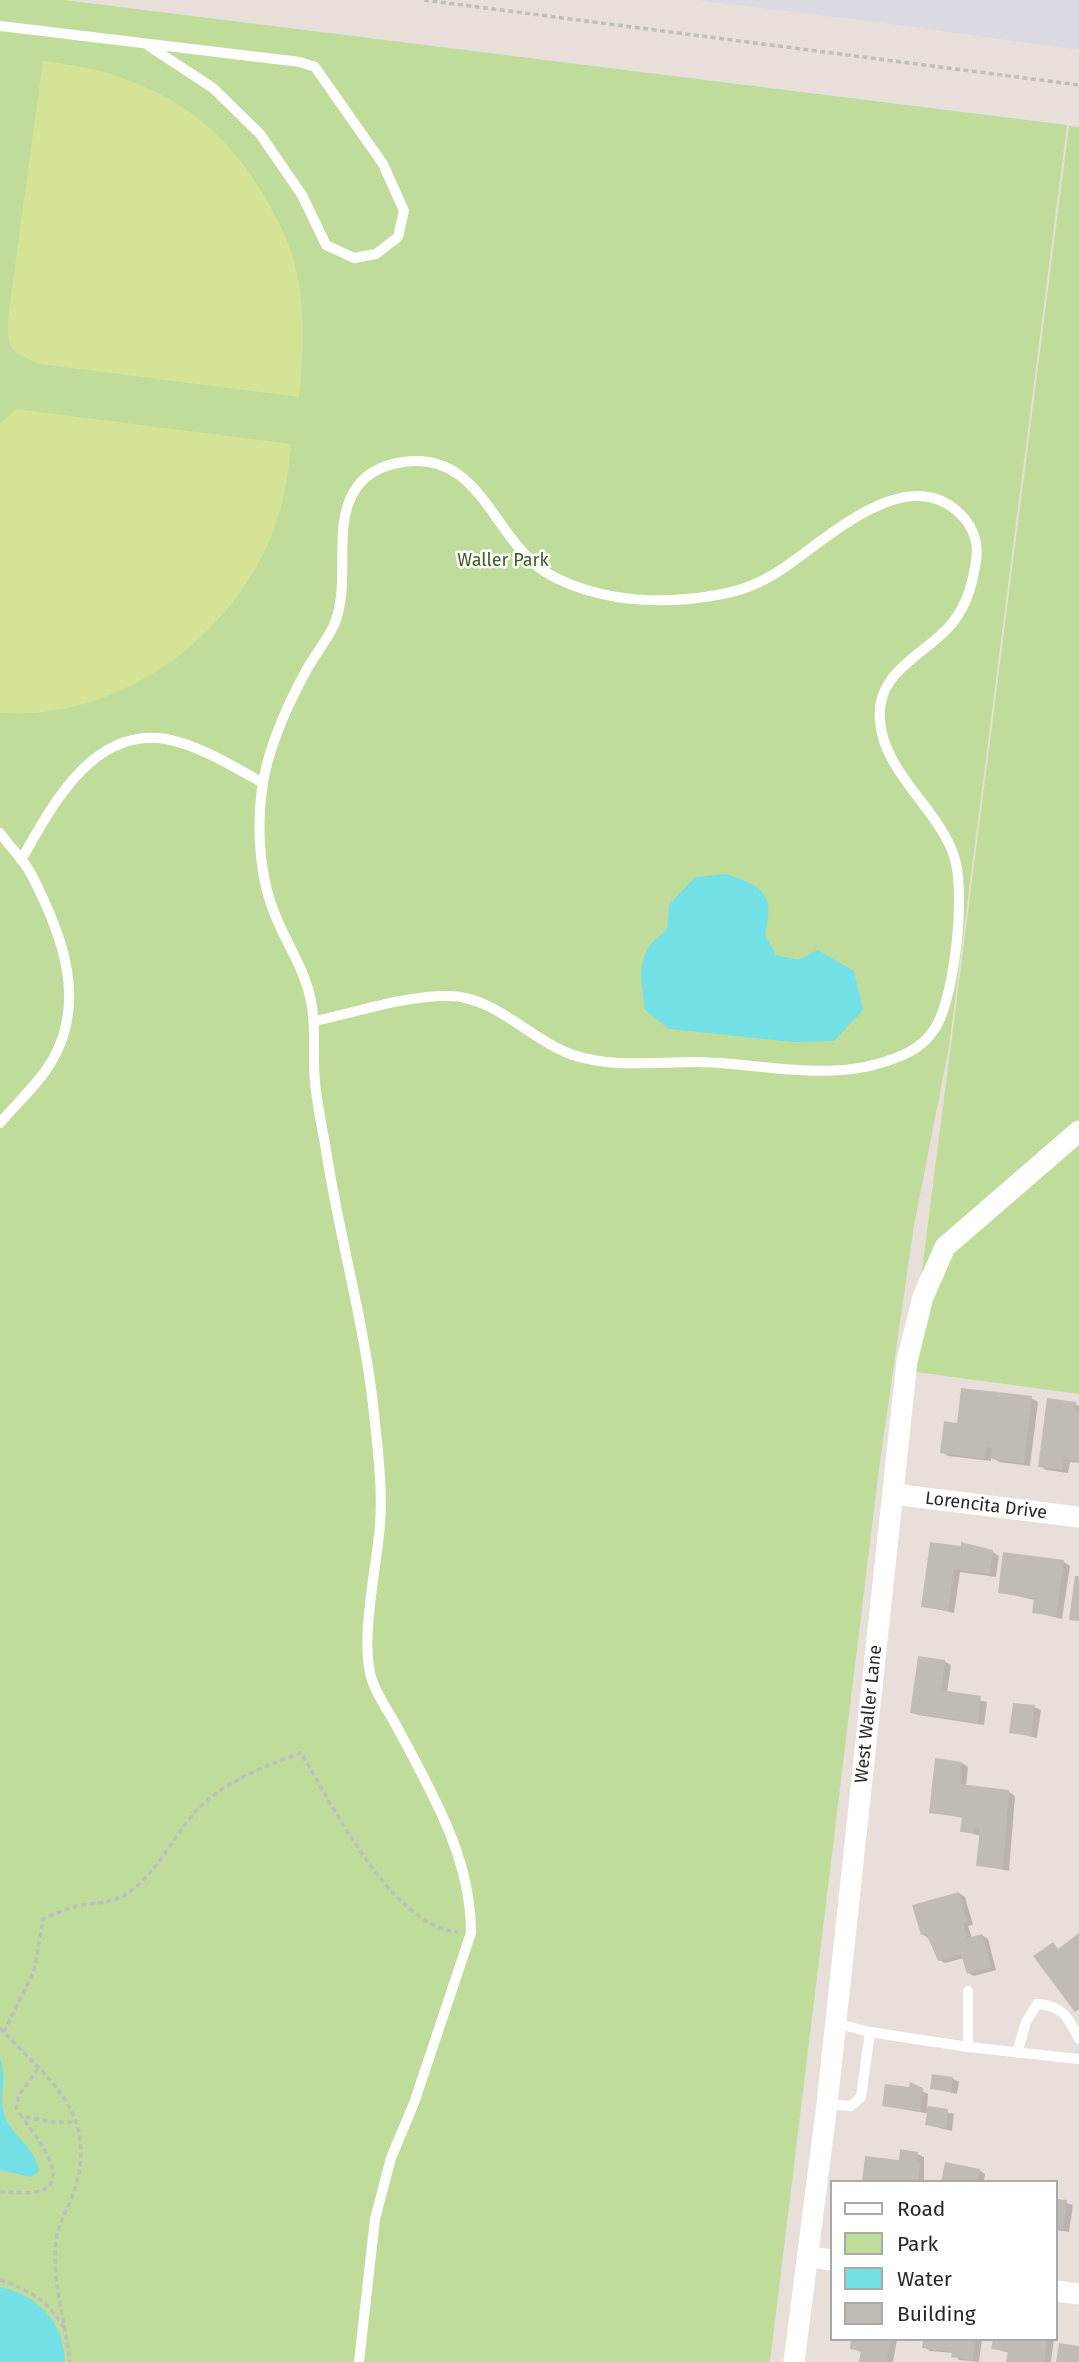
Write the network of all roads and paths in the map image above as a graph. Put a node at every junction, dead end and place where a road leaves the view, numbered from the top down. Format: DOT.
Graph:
graph roads {
  1 [pos="424,0"];
  2 [pos="0,26"];
  3 [pos="149,46"];
  4 [pos="1079,85"];
  5 [pos="263,783"];
  6 [pos="0,833"];
  7 [pos="21,860"];
  8 [pos="315,1021"];
  9 [pos="0,1123"];
  10 [pos="1079,1131"];
  11 [pos="893,1494"];
  12 [pos="1079,1517"];
  13 [pos="471,1933"];
  14 [pos="968,1991"];
  15 [pos="835,2023"];
  16 [pos="2,2030"];
  17 [pos="870,2032"];
  18 [pos="1079,2039"];
  19 [pos="968,2047"];
  20 [pos="1017,2053"];
  21 [pos="1079,2059"];
  22 [pos="38,2069"];
  23 [pos="827,2104"];
  24 [pos="22,2116"];
  25 [pos="78,2122"];
  26 [pos="0,2192"];
  27 [pos="810,2256"];
  28 [pos="830,2260"];
  29 [pos="0,2280"];
  30 [pos="1058,2291"];
  31 [pos="1079,2294"];
  32 [pos="68,2334"];
  33 [pos="71,2362"];
  34 [pos="359,2362"];
  35 [pos="794,2362"];
  1 -- 4 [label="path"];
  2 -- 3 [label="lane"];
  3 -- 3 [label="lane"];
  5 -- 7 [label="lane"];
  5 -- 8 [label="lane"];
  5 -- 8 [label="lane"];
  6 -- 7 [label="lane"];
  7 -- 9 [label="lane"];
  8 -- 13 [label="lane"];
  10 -- 11 [label="street, West Waller Lane"];
  11 -- 12 [label="street, Lorencita Drive"];
  11 -- 15 [label="street, West Waller Lane"];
  13 -- 16 [label="path"];
  13 -- 34 [label="lane"];
  14 -- 19 [label="lane"];
  15 -- 17 [label="lane"];
  15 -- 23 [label="street, West Waller Lane"];
  16 -- 22 [label="path"];
  17 -- 19 [label="lane"];
  17 -- 23 [label="lane"];
  18 -- 20 [label="lane"];
  19 -- 20 [label="lane"];
  20 -- 21 [label="lane"];
  22 -- 24 [label="path"];
  22 -- 25 [label="path"];
  23 -- 27 [label="street, West Waller Lane"];
  24 -- 25 [label="path"];
  24 -- 26 [label="path"];
  25 -- 32 [label="path"];
  27 -- 28 [label="street"];
  27 -- 35 [label="street, West Waller Lane"];
  29 -- 32 [label="path"];
  30 -- 31 [label="street"];
  32 -- 33 [label="path"];
}
